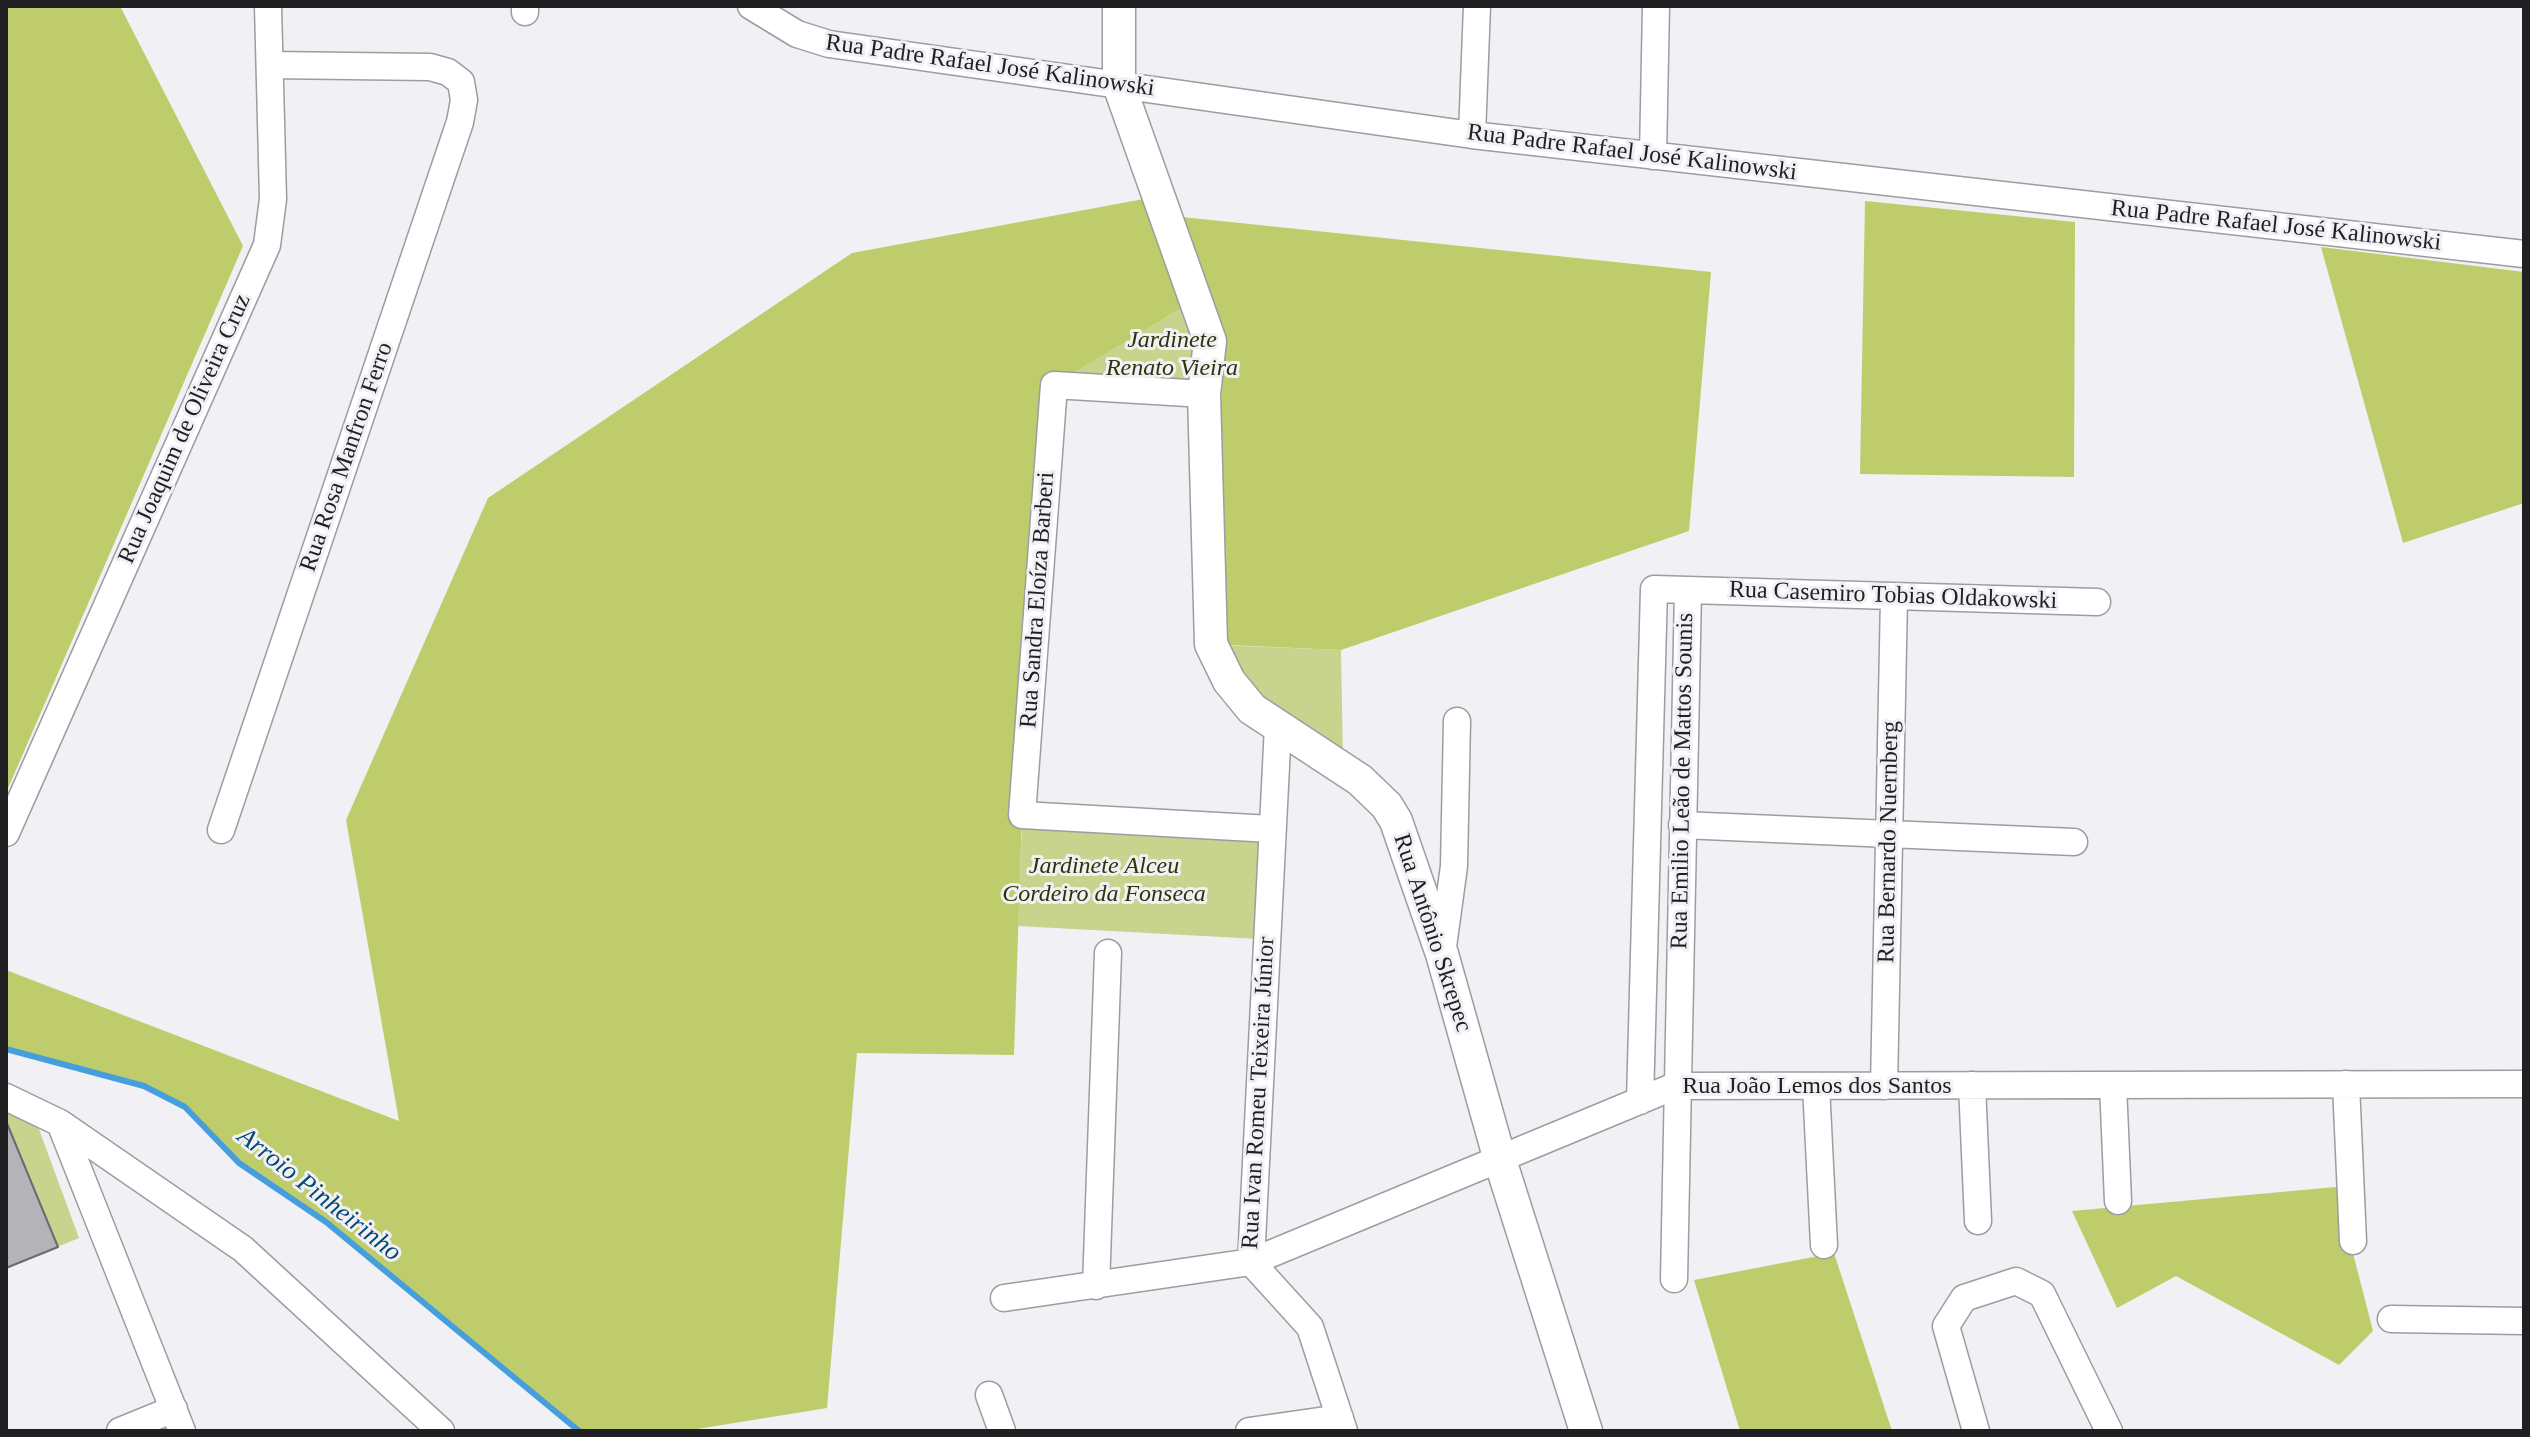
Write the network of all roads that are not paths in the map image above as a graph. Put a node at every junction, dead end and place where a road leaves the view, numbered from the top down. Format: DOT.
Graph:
graph roads {
  1 [pos="268,6"];
  2 [pos="1119,6"];
  3 [pos="1477,6"];
  4 [pos="1656,6"];
  5 [pos="756,8"];
  6 [pos="270,65"];
  7 [pos="1119,85"];
  8 [pos="1472,135"];
  9 [pos="1653,156"];
  10 [pos="2524,254"];
  11 [pos="1204,394"];
  12 [pos="1688,590"];
  13 [pos="1894,598"];
  14 [pos="2097,602"];
  15 [pos="1457,721"];
  16 [pos="1278,726"];
  17 [pos="1682,825"];
  18 [pos="1271,829"];
  19 [pos="221,830"];
  20 [pos="6,833"];
  21 [pos="1889,835"];
  22 [pos="2074,842"];
  23 [pos="1644,926"];
  24 [pos="1679,927"];
  25 [pos="1108,953"];
  26 [pos="1442,954"];
  27 [pos="2346,1084"];
  28 [pos="2524,1084"];
  29 [pos="1972,1085"];
  30 [pos="2113,1085"];
  31 [pos="1675,1086"];
  32 [pos="1816,1086"];
  33 [pos="1884,1086"];
  34 [pos="6,1097"];
  35 [pos="1640,1101"];
  36 [pos="60,1123"];
  37 [pos="1500,1160"];
  38 [pos="2118,1201"];
  39 [pos="1978,1221"];
  40 [pos="2353,1241"];
  41 [pos="1824,1245"];
  42 [pos="1251,1262"];
  43 [pos="1674,1279"];
  44 [pos="1096,1286"];
  45 [pos="1004,1298"];
  46 [pos="2391,1319"];
  47 [pos="2524,1321"];
  48 [pos="989,1395"];
  49 [pos="178,1420"];
  50 [pos="1342,1425"];
  51 [pos="120,1431"];
  52 [pos="441,1431"];
  53 [pos="1002,1431"];
  54 [pos="1249,1431"];
  55 [pos="1586,1431"];
  56 [pos="1976,1431"];
  57 [pos="2109,1431"];
  1 -- 6 [label="street, Rua Joaquim de Oliveira Cruz"];
  2 -- 7 [label="street"];
  3 -- 8 [label="street"];
  4 -- 9 [label="street"];
  5 -- 7 [label="street, Rua Padre Rafael José Kalinowski"];
  6 -- 19 [label="street, Rua Rosa Manfron Ferro"];
  6 -- 20 [label="street, Rua Joaquim de Oliveira Cruz"];
  7 -- 8 [label="street, Rua Padre Rafael José Kalinowski"];
  7 -- 11 [label="street, Rua Antônio Skrepec"];
  8 -- 9 [label="street, Rua Padre Rafael José Kalinowski"];
  9 -- 10 [label="street, Rua Padre Rafael José Kalinowski"];
  11 -- 16 [label="street, Rua Antônio Skrepec"];
  11 -- 18 [label="street, Rua Sandra Eloíza Barberi"];
  12 -- 13 [label="street, Rua Casemiro Tobias Oldakowski"];
  12 -- 17 [label="street, Rua Emilio Leão de Mattos Sounis"];
  12 -- 23 [label="street, Rua Emilio Leão de Mattos Sounis"];
  13 -- 14 [label="street, Rua Casemiro Tobias Oldakowski"];
  13 -- 21 [label="street, Rua Bernardo Nuernberg"];
  15 -- 26 [label="street"];
  16 -- 18 [label="street, Rua Ivan Romeu Teixeira Júnior"];
  16 -- 26 [label="street, Rua Antônio Skrepec"];
  17 -- 21 [label="street"];
  17 -- 24 [label="street, Rua Emilio Leão de Mattos Sounis"];
  18 -- 42 [label="street, Rua Ivan Romeu Teixeira Júnior"];
  21 -- 22 [label="street"];
  21 -- 33 [label="street, Rua Bernardo Nuernberg"];
  23 -- 24 [label="street"];
  23 -- 35 [label="street, Rua Emilio Leão de Mattos Sounis"];
  24 -- 31 [label="street, Rua Emilio Leão de Mattos Sounis"];
  25 -- 44 [label="street"];
  26 -- 37 [label="street, Rua Antônio Skrepec"];
  27 -- 28 [label="street, Rua João Lemos dos Santos"];
  27 -- 30 [label="street, Rua João Lemos dos Santos"];
  27 -- 40 [label="street"];
  29 -- 30 [label="street, Rua João Lemos dos Santos"];
  29 -- 33 [label="street, Rua João Lemos dos Santos"];
  29 -- 39 [label="street"];
  30 -- 38 [label="street"];
  31 -- 32 [label="street, Rua João Lemos dos Santos"];
  31 -- 35 [label="street, Rua João Lemos dos Santos"];
  31 -- 43 [label="street, Rua Emilio Leão de Mattos Sounis"];
  32 -- 33 [label="street, Rua João Lemos dos Santos"];
  32 -- 41 [label="street"];
  34 -- 36 [label="street"];
  35 -- 37 [label="street, Rua João Lemos dos Santos"];
  36 -- 49 [label="street"];
  36 -- 52 [label="street"];
  37 -- 42 [label="street, Rua João Lemos dos Santos"];
  37 -- 55 [label="street, Rua Antônio Skrepec"];
  42 -- 44 [label="street, Rua João Lemos dos Santos"];
  42 -- 50 [label="street, Rua Ivan Romeu Teixeira Júnior"];
  44 -- 45 [label="street, Rua João Lemos dos Santos"];
  46 -- 47 [label="street"];
  48 -- 53 [label="street"];
  49 -- 51 [label="street"];
  50 -- 54 [label="street"];
  56 -- 57 [label="street"];
}
